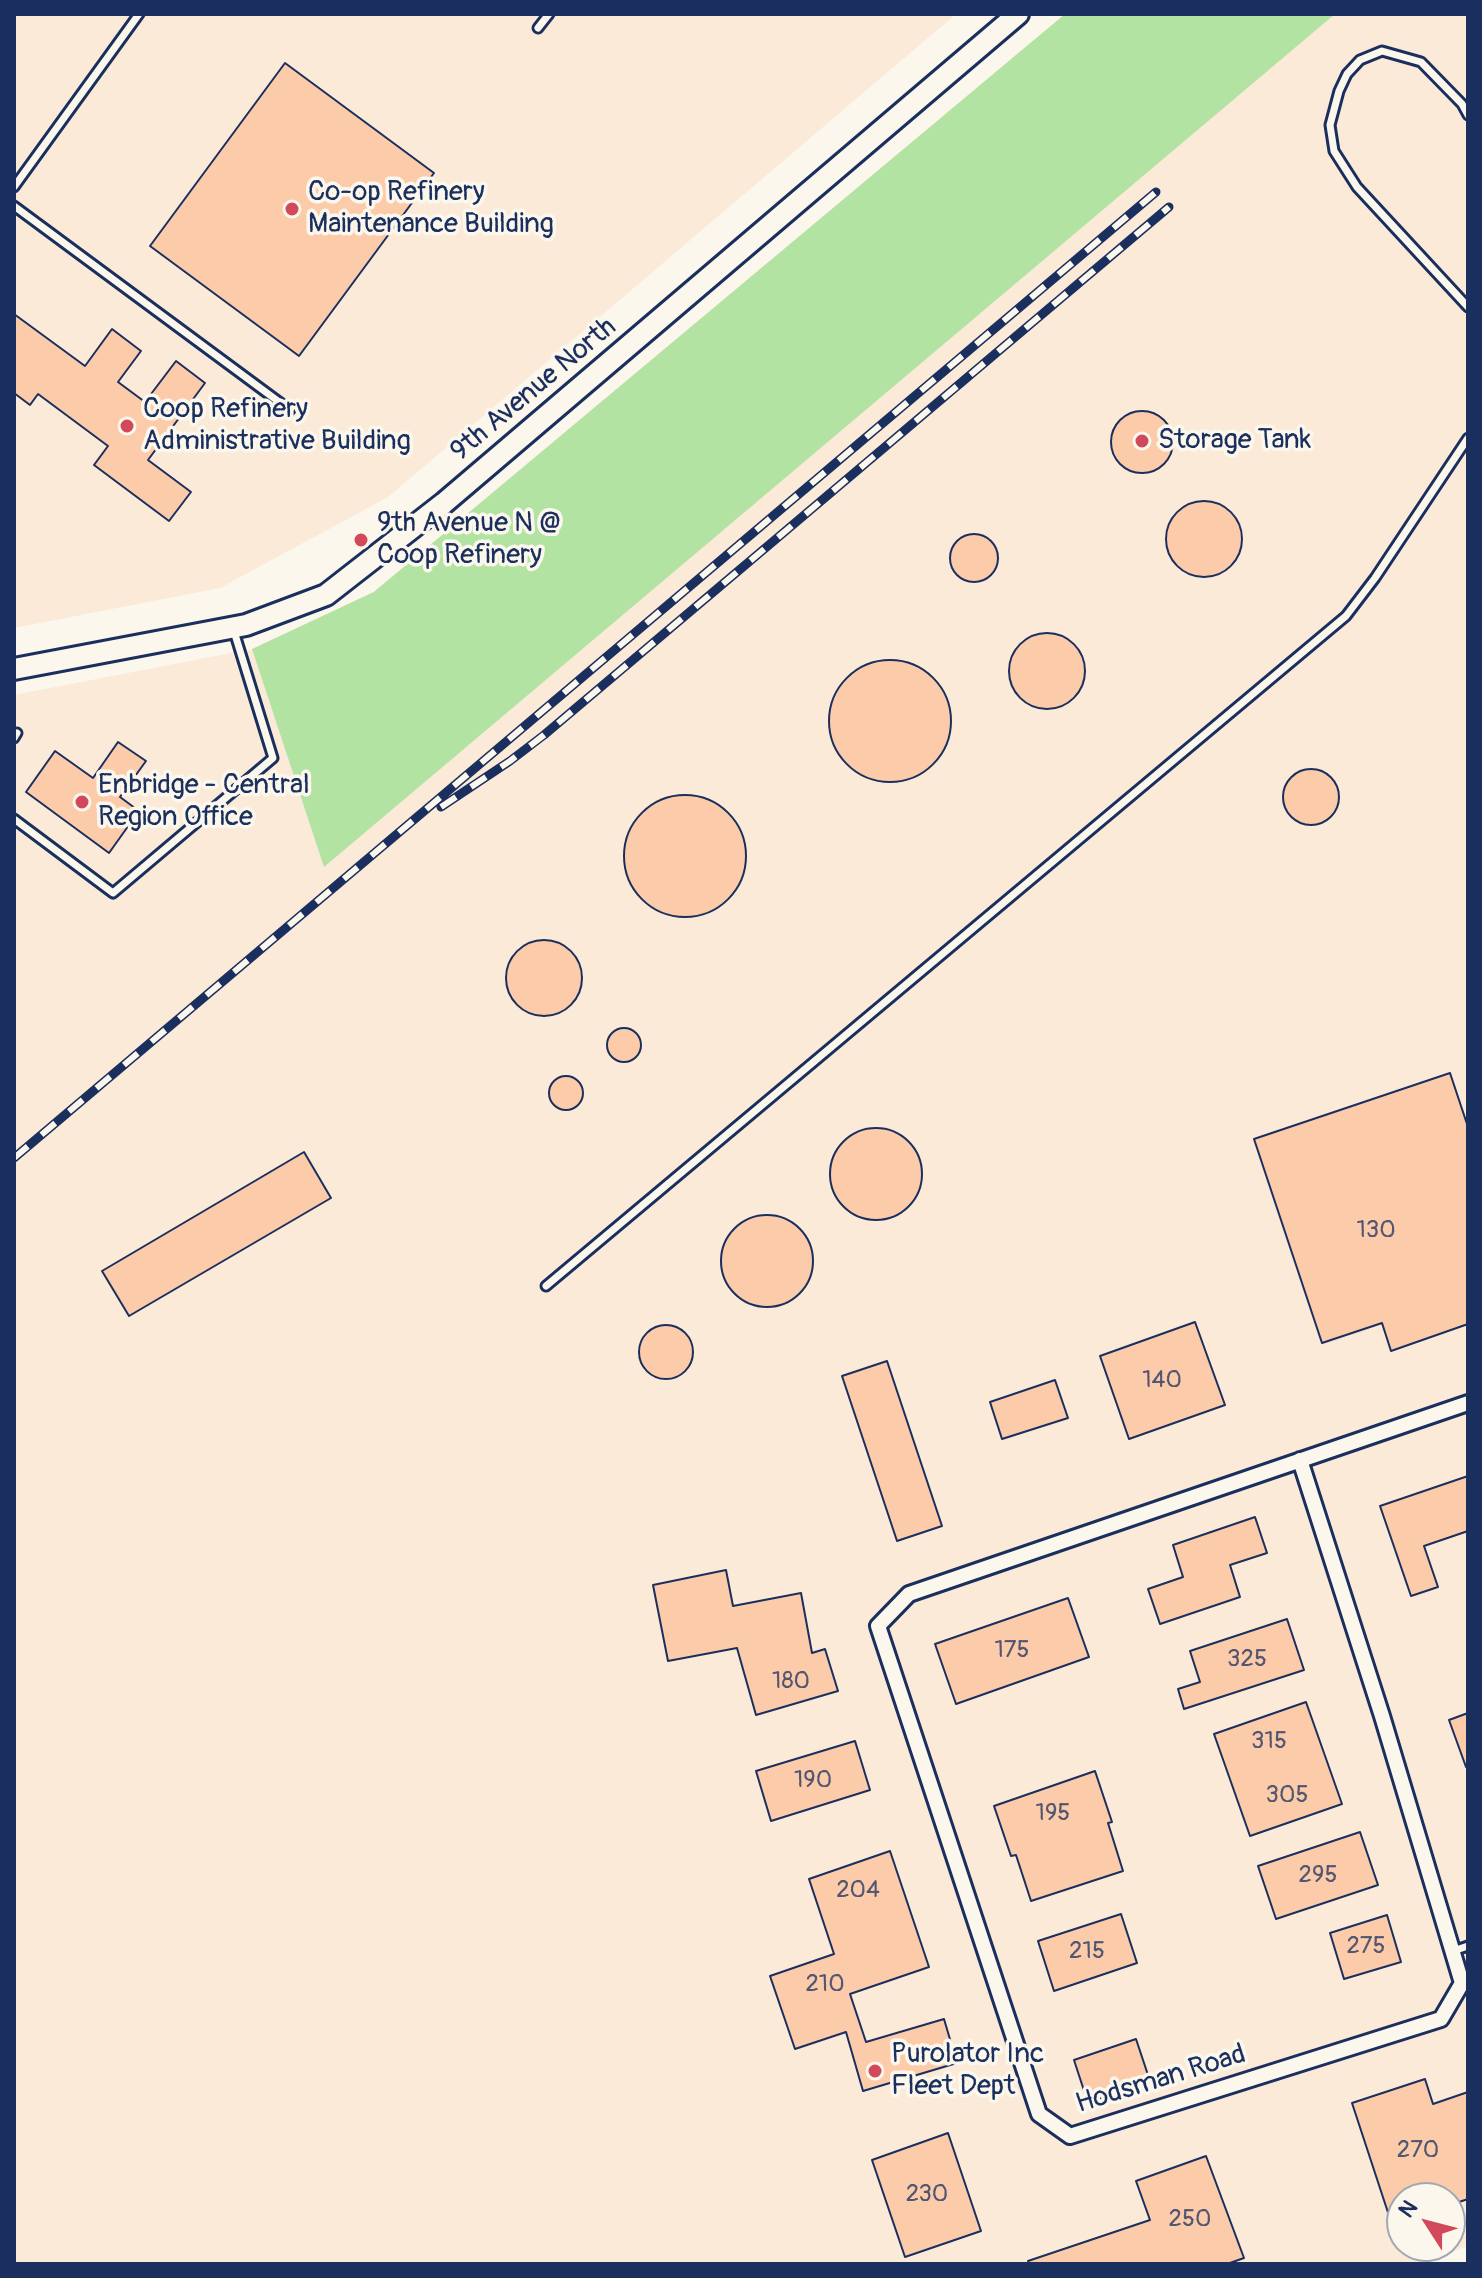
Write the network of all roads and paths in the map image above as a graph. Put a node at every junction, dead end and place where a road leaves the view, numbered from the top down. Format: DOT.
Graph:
graph roads {
  1 [pos="139,14"];
  2 [pos="549,14"];
  3 [pos="1018,14"];
  4 [pos="538,28"];
  5 [pos="1468,115"];
  6 [pos="14,187"];
  7 [pos="14,206"];
  8 [pos="1468,307"];
  9 [pos="290,410"];
  10 [pos="1468,438"];
  11 [pos="233,628"];
  12 [pos="14,669"];
  13 [pos="14,819"];
  14 [pos="546,1286"];
  15 [pos="1468,1403"];
  16 [pos="1300,1460"];
  17 [pos="1468,1946"];
  18 [pos="1453,1951"];
  1 -- 6 [label="lane"];
  2 -- 4 [label="lane"];
  3 -- 11 [label="street, 9th Avenue North"];
  5 -- 8 [label="lane"];
  7 -- 9 [label="lane"];
  10 -- 14 [label="lane"];
  11 -- 12 [label="street, 9th Avenue North"];
  11 -- 13 [label="lane"];
  15 -- 16 [label="street, Hodsman Road"];
  16 -- 18 [label="street, Hodsman Road"];
  16 -- 18 [label="street, Hodsman Road"];
  17 -- 18 [label="lane"];
}
